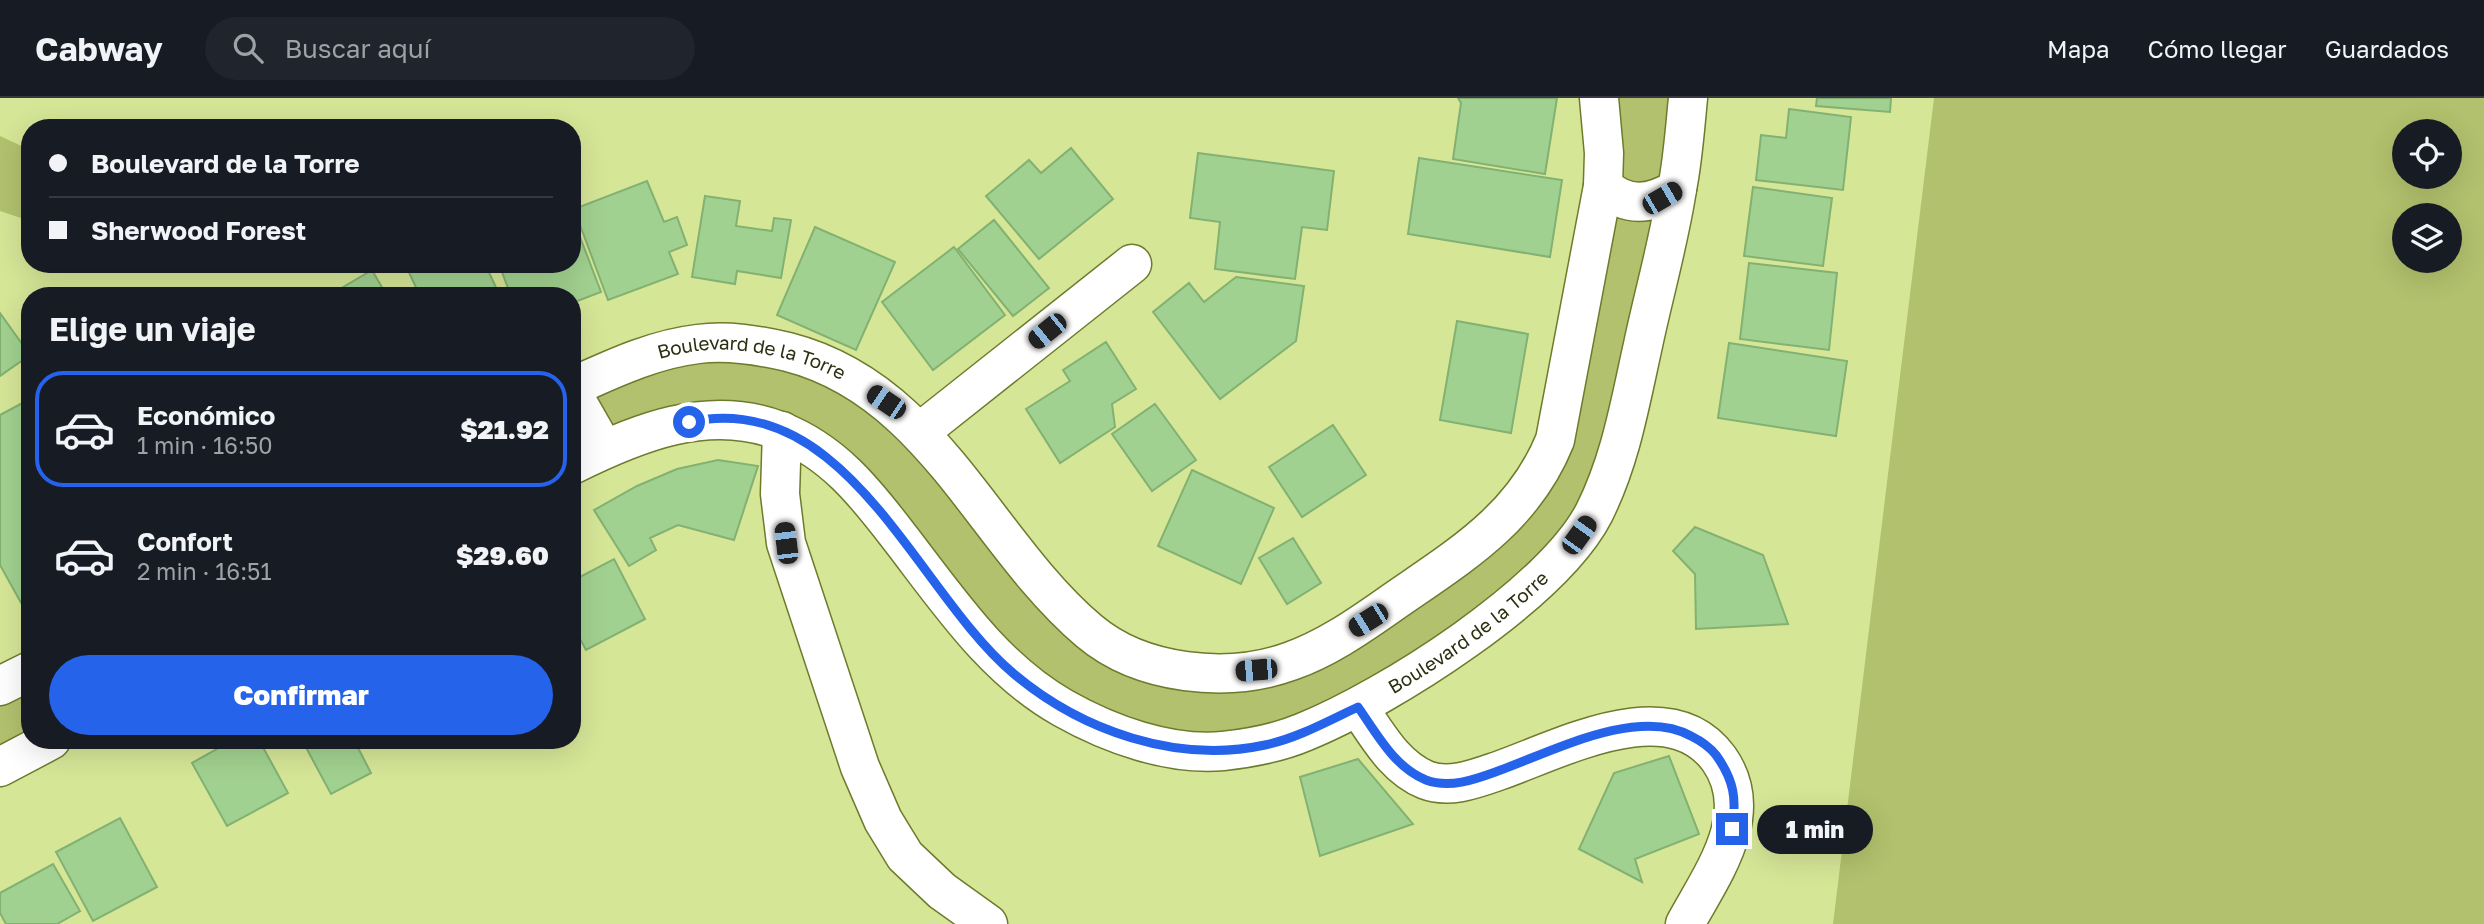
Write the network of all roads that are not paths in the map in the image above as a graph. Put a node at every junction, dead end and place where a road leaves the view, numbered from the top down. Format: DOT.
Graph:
graph roads {
  1 [pos="1599,98"];
  2 [pos="1688,98"];
  3 [pos="1603,186"];
  4 [pos="1677,189"];
  5 [pos="1132,264"];
  6 [pos="581,383"];
  7 [pos="581,429"];
  8 [pos="782,431"];
  9 [pos="920,432"];
  10 [pos="588,457"];
  11 [pos="1358,707"];
  12 [pos="34,749"];
  13 [pos="0,767"];
  14 [pos="988,924"];
  15 [pos="1685,924"];
  1 -- 3 [label="street, Boulevard de la Torre"];
  2 -- 4 [label="street, Boulevard de la Torre"];
  3 -- 4 [label="street"];
  3 -- 9 [label="street, Boulevard de la Torre"];
  4 -- 11 [label="street, Boulevard de la Torre"];
  5 -- 9 [label="street"];
  6 -- 9 [label="street, Boulevard de la Torre"];
  7 -- 10 [label="street"];
  8 -- 10 [label="street, Boulevard de la Torre"];
  8 -- 11 [label="street, Boulevard de la Torre"];
  8 -- 14 [label="street"];
  11 -- 15 [label="street"];
  12 -- 13 [label="street"];
}
